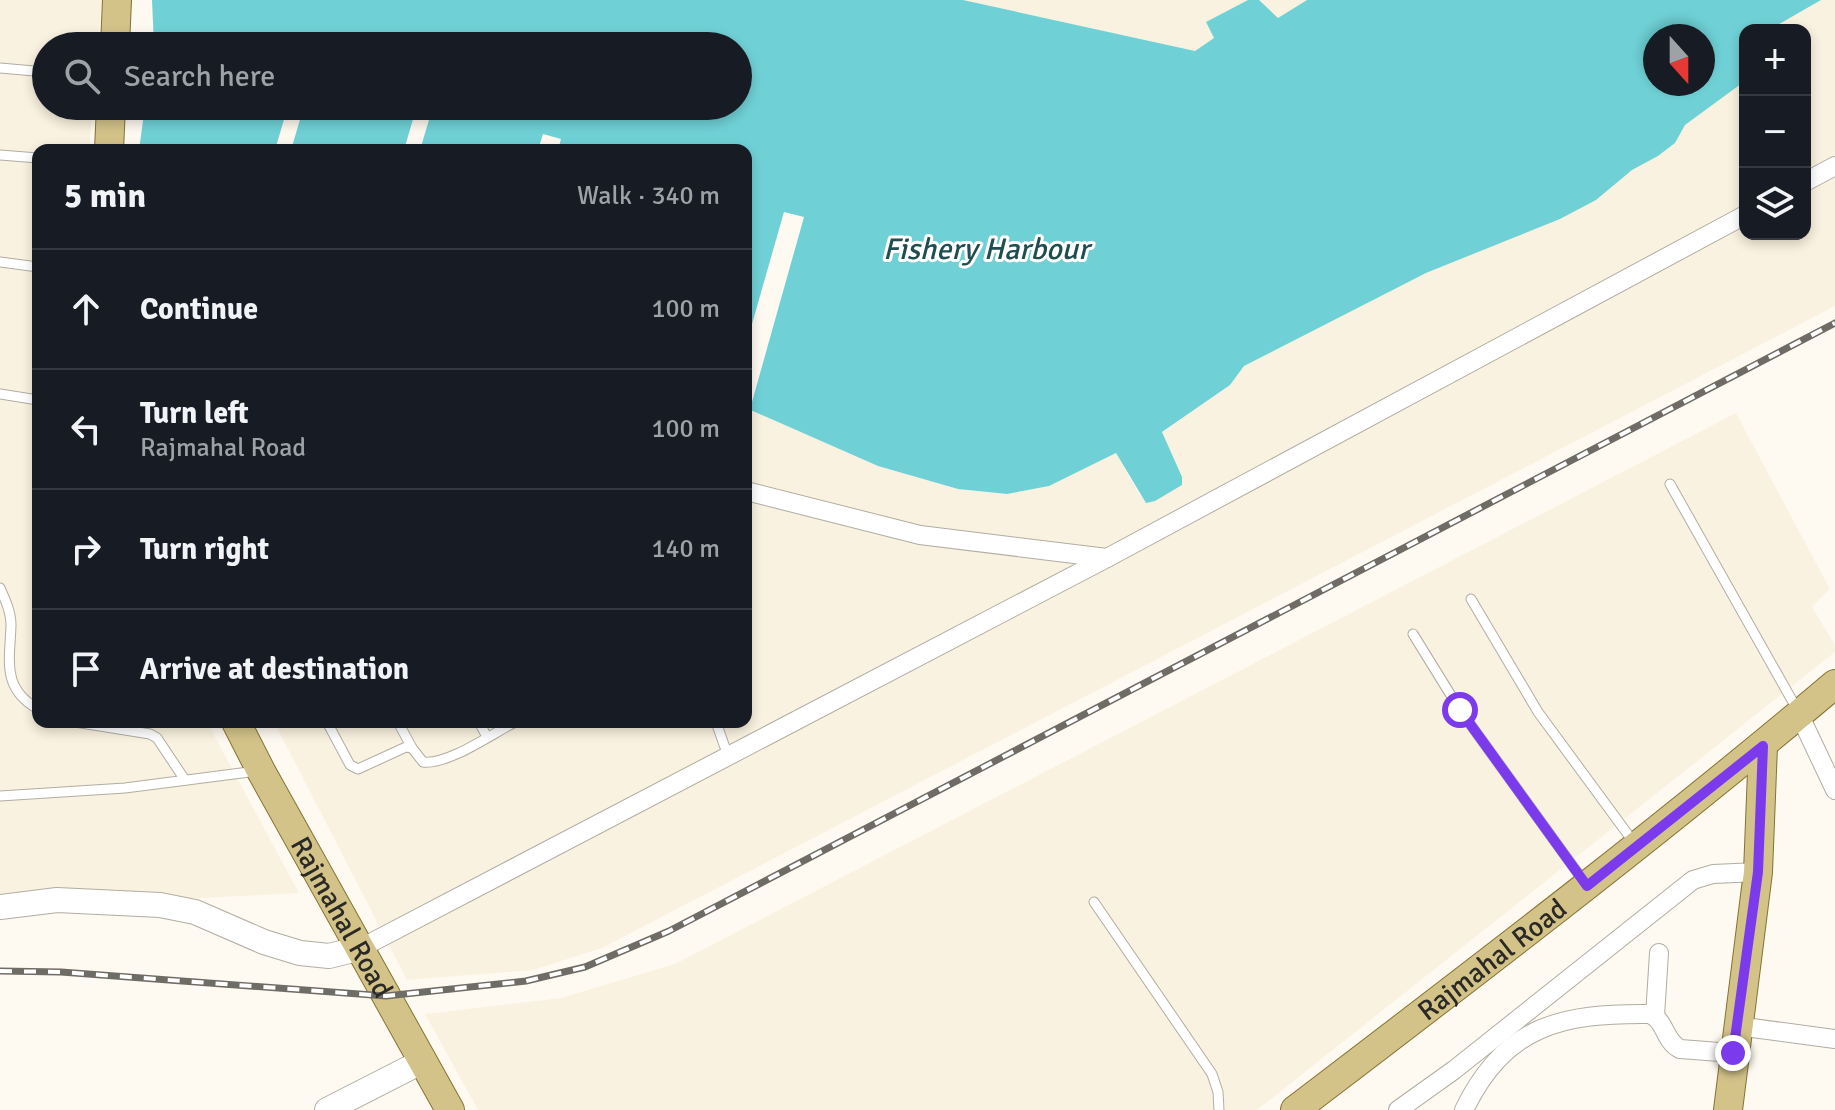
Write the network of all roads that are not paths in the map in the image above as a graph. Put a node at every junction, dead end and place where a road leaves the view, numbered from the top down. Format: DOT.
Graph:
graph roads {
  1 [pos="117,0"];
  2 [pos="116,32"];
  3 [pos="0,68"];
  4 [pos="32,71"];
  5 [pos="110,120"];
  6 [pos="109,144"];
  7 [pos="0,155"];
  8 [pos="32,158"];
  9 [pos="1835,166"];
  10 [pos="1811,179"];
  11 [pos="1739,218"];
  12 [pos="0,262"];
  13 [pos="32,266"];
  14 [pos="4,394"];
  15 [pos="32,399"];
  16 [pos="0,407"];
  17 [pos="1670,484"];
  18 [pos="752,493"];
  19 [pos="1107,558"];
  20 [pos="0,588"];
  21 [pos="1471,599"];
  22 [pos="1413,634"];
  23 [pos="1835,684"];
  24 [pos="32,703"];
  25 [pos="1799,714"];
  26 [pos="112,728"];
  27 [pos="239,728"];
  28 [pos="330,728"];
  29 [pos="401,728"];
  30 [pos="482,728"];
  31 [pos="504,728"];
  32 [pos="718,728"];
  33 [pos="487,737"];
  34 [pos="1763,746"];
  35 [pos="412,748"];
  36 [pos="728,756"];
  37 [pos="261,771"];
  38 [pos="185,780"];
  39 [pos="1835,790"];
  40 [pos="0,796"];
  41 [pos="1637,847"];
  42 [pos="1758,872"];
  43 [pos="1587,886"];
  44 [pos="1094,902"];
  45 [pos="0,907"];
  46 [pos="361,948"];
  47 [pos="1659,953"];
  48 [pos="1655,1016"];
  49 [pos="1835,1039"];
  50 [pos="1735,1040"];
  51 [pos="423,1061"];
  52 [pos="1304,1107"];
  53 [pos="327,1110"];
  54 [pos="450,1110"];
  55 [pos="1219,1110"];
  56 [pos="1398,1110"];
  57 [pos="1464,1110"];
  58 [pos="1728,1110"];
  1 -- 2 [label="main road"];
  3 -- 4 [label="lane"];
  5 -- 6 [label="main road"];
  7 -- 8 [label="lane"];
  9 -- 10 [label="street"];
  11 -- 19 [label="street"];
  12 -- 13 [label="lane"];
  14 -- 15 [label="lane"];
  14 -- 16 [label="lane"];
  17 -- 25 [label="lane"];
  18 -- 19 [label="street"];
  19 -- 36 [label="street"];
  20 -- 24 [label="lane"];
  21 -- 41 [label="lane"];
  22 -- 43 [label="lane"];
  23 -- 25 [label="main road, Rajmahal Road"];
  25 -- 34 [label="main road, Rajmahal Road"];
  25 -- 39 [label="street"];
  26 -- 38 [label="lane"];
  27 -- 37 [label="main road, Rajmahal Road"];
  28 -- 35 [label="lane"];
  29 -- 35 [label="lane"];
  30 -- 33 [label="lane"];
  31 -- 33 [label="lane"];
  32 -- 36 [label="lane"];
  33 -- 35 [label="lane"];
  34 -- 41 [label="main road, Rajmahal Road"];
  34 -- 42 [label="main road"];
  36 -- 46 [label="street"];
  37 -- 38 [label="lane"];
  37 -- 46 [label="main road, Rajmahal Road"];
  38 -- 40 [label="lane"];
  41 -- 43 [label="main road, Rajmahal Road"];
  42 -- 50 [label="main road"];
  42 -- 56 [label="street"];
  43 -- 52 [label="main road, Rajmahal Road"];
  44 -- 55 [label="lane"];
  45 -- 46 [label="street"];
  46 -- 51 [label="main road, Rajmahal Road"];
  47 -- 48 [label="street"];
  48 -- 50 [label="street"];
  48 -- 57 [label="street"];
  49 -- 50 [label="street"];
  50 -- 58 [label="main road"];
  51 -- 53 [label="street"];
  51 -- 54 [label="main road, Rajmahal Road"];
}
